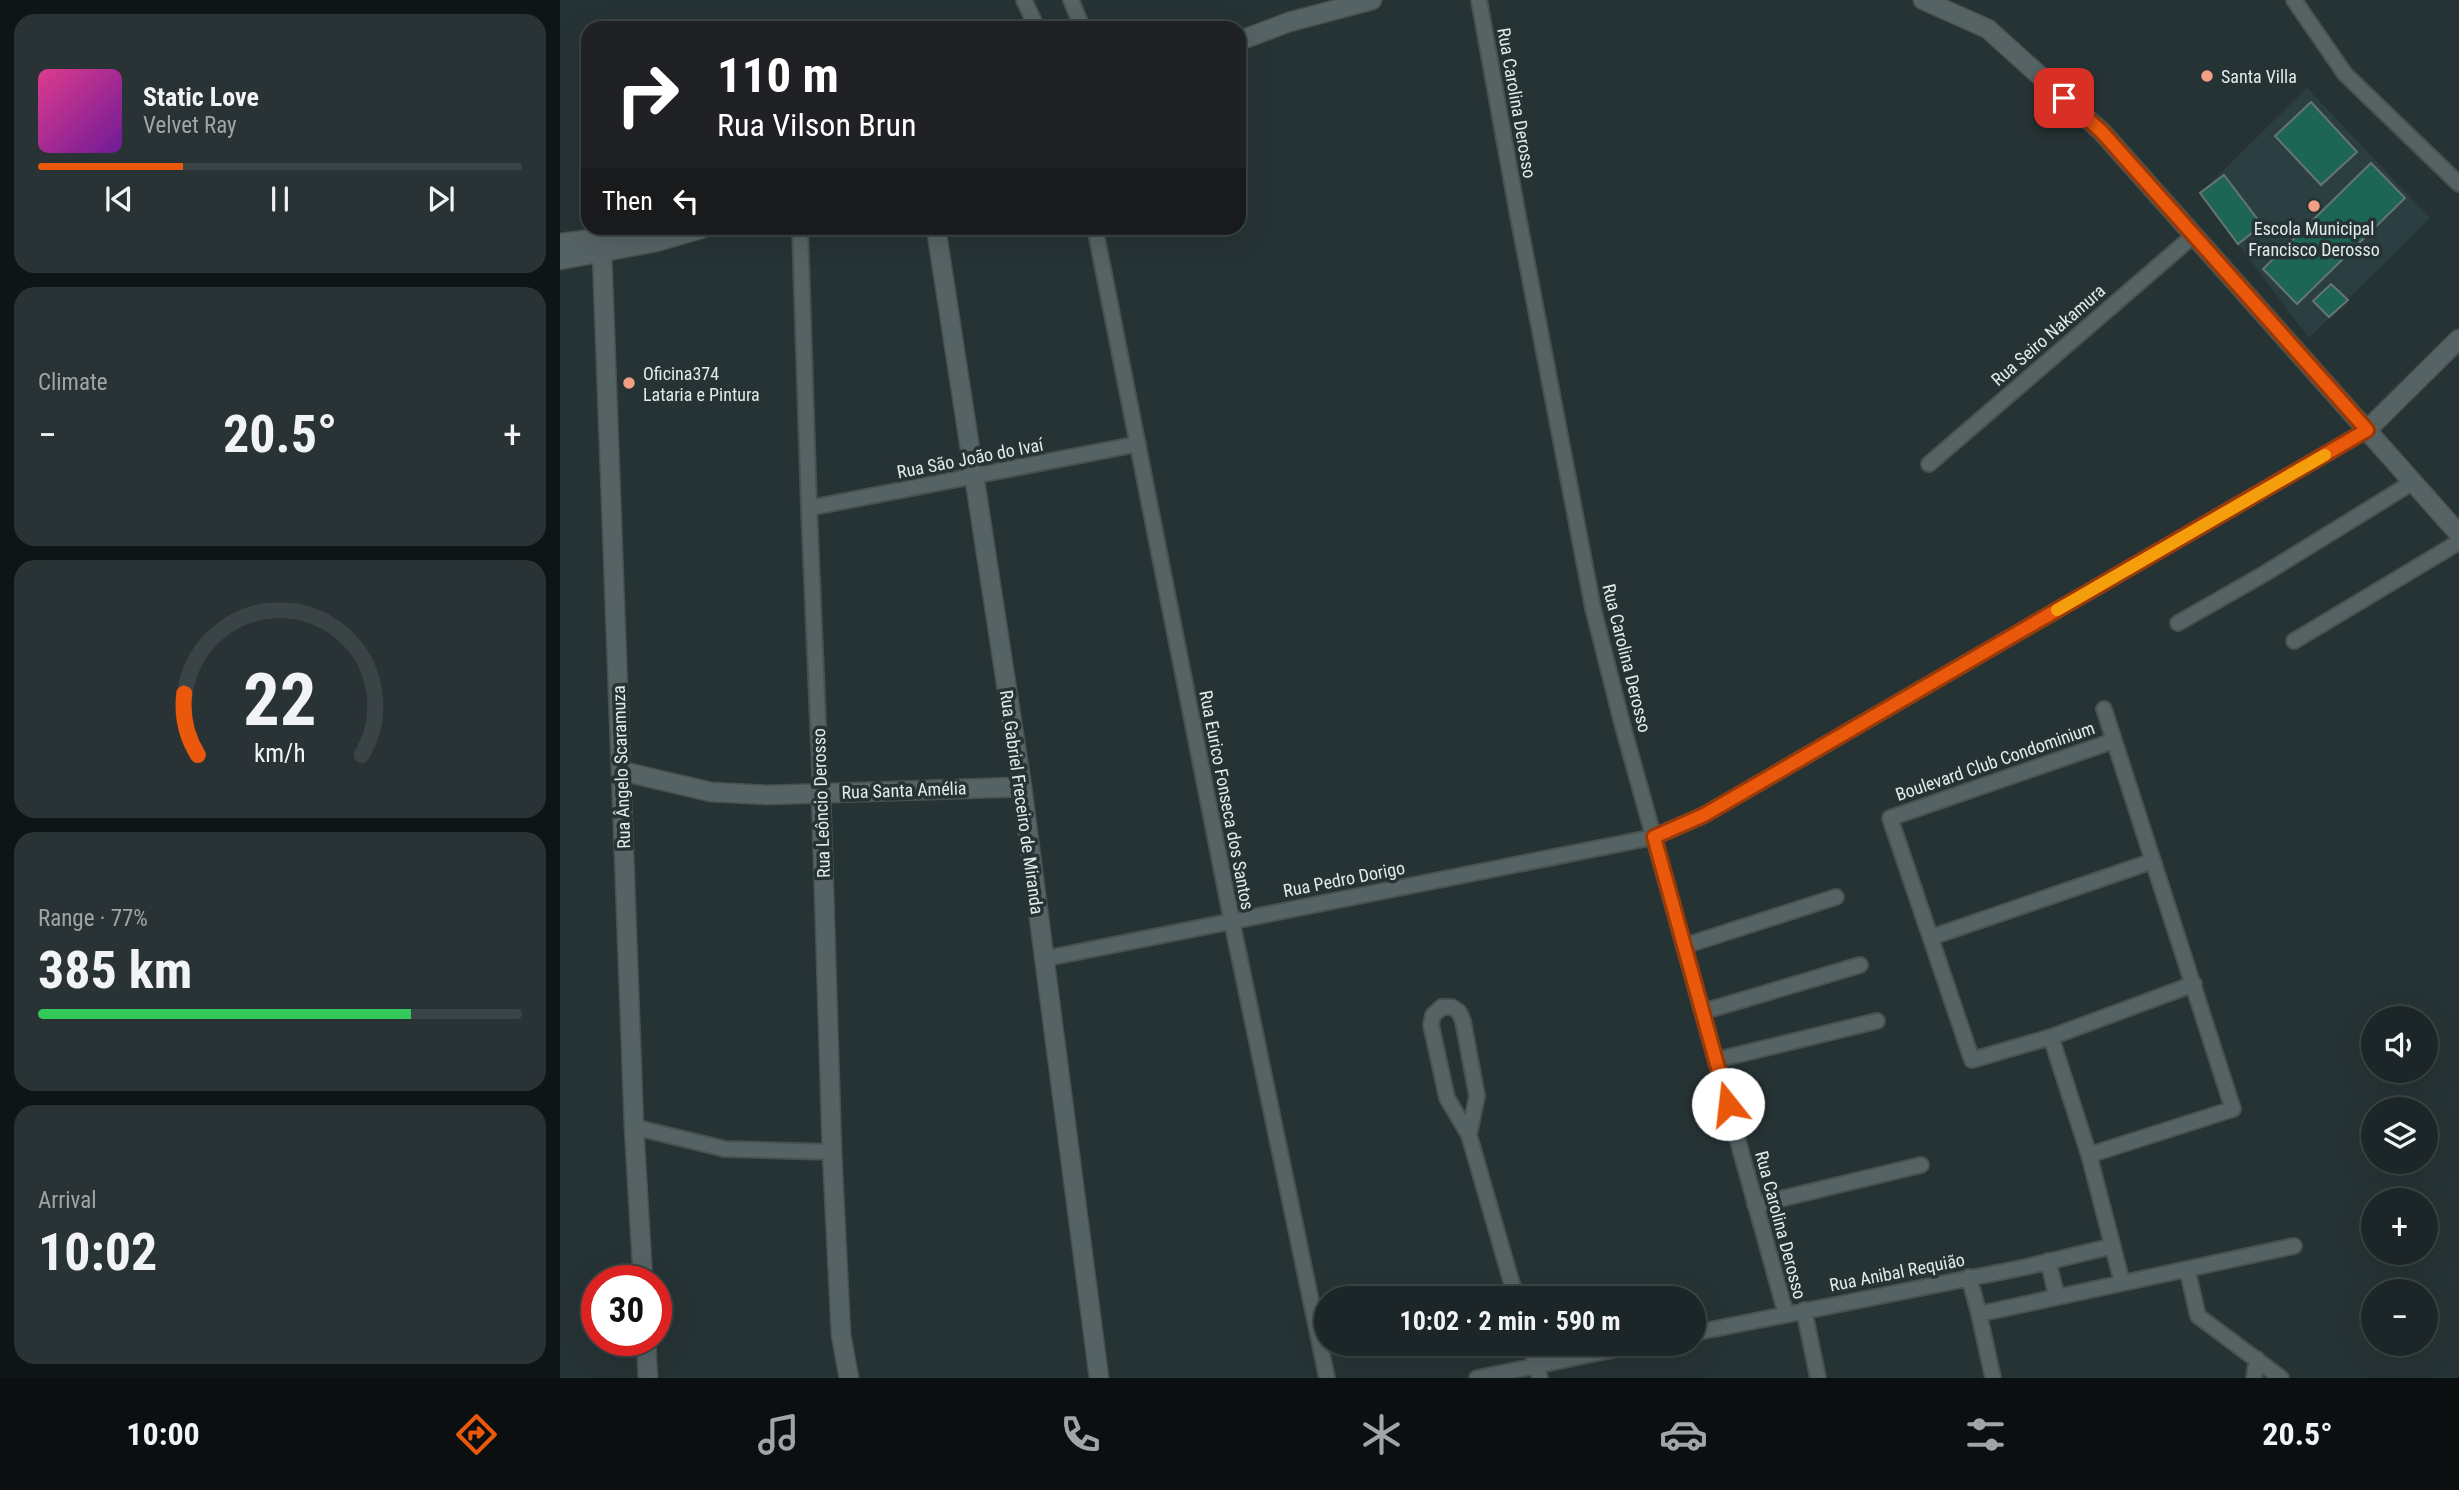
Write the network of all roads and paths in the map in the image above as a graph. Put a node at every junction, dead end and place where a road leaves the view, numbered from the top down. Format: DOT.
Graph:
graph roads {
  1 [pos="1024,0"];
  2 [pos="1071,0"];
  3 [pos="1479,0"];
  4 [pos="1923,0"];
  5 [pos="1956,0"];
  6 [pos="2294,0"];
  7 [pos="1364,1"];
  8 [pos="1329,5"];
  9 [pos="1034,21"];
  10 [pos="1075,21"];
  11 [pos="1989,29"];
  12 [pos="1246,38"];
  13 [pos="2459,184"];
  14 [pos="617,235"];
  15 [pos="680,235"];
  16 [pos="800,235"];
  17 [pos="937,235"];
  18 [pos="1096,235"];
  19 [pos="2193,236"];
  20 [pos="560,243"];
  21 [pos="603,253"];
  22 [pos="560,260"];
  23 [pos="2459,339"];
  24 [pos="2367,430"];
  25 [pos="1138,444"];
  26 [pos="1929,464"];
  27 [pos="973,477"];
  28 [pos="2413,482"];
  29 [pos="808,508"];
  30 [pos="2459,534"];
  31 [pos="2459,542"];
  32 [pos="2178,623"];
  33 [pos="2294,641"];
  34 [pos="2104,709"];
  35 [pos="2113,741"];
  36 [pos="621,771"];
  37 [pos="1022,787"];
  38 [pos="821,793"];
  39 [pos="1654,837"];
  40 [pos="2153,861"];
  41 [pos="1836,897"];
  42 [pos="1232,922"];
  43 [pos="1932,937"];
  44 [pos="1684,946"];
  45 [pos="1043,959"];
  46 [pos="1860,965"];
  47 [pos="2194,984"];
  48 [pos="1702,1012"];
  49 [pos="1877,1021"];
  50 [pos="2051,1037"];
  51 [pos="1716,1060"];
  52 [pos="634,1126"];
  53 [pos="1469,1135"];
  54 [pos="832,1152"];
  55 [pos="2089,1155"];
  56 [pos="1922,1165"];
  57 [pos="1755,1205"];
  58 [pos="2113,1246"];
  59 [pos="2294,1246"];
  60 [pos="2048,1261"];
  61 [pos="642,1265"];
  62 [pos="2187,1269"];
  63 [pos="1969,1277"];
  64 [pos="2122,1282"];
  65 [pos="1513,1286"];
  66 [pos="2057,1297"];
  67 [pos="1804,1310"];
  68 [pos="1786,1314"];
  69 [pos="1979,1314"];
  70 [pos="1706,1331"];
  71 [pos="647,1356"];
  72 [pos="1597,1356"];
  73 [pos="2257,1359"];
  74 [pos="1538,1372"];
  75 [pos="648,1378"];
  76 [pos="849,1378"];
  77 [pos="1099,1378"];
  78 [pos="1327,1378"];
  79 [pos="1477,1378"];
  80 [pos="1818,1378"];
  81 [pos="1993,1378"];
  82 [pos="2253,1378"];
  83 [pos="2281,1378"];
  1 -- 9 [label="street"];
  2 -- 10 [label="street"];
  3 -- 39 [label="street, Rua Carolina Derosso"];
  4 -- 11 [label="street"];
  5 -- 11 [label="street"];
  6 -- 13 [label="street"];
  7 -- 8 [label="street"];
  8 -- 12 [label="street"];
  11 -- 19 [label="street"];
  14 -- 20 [label="street"];
  15 -- 21 [label="street"];
  16 -- 29 [label="street, Rua Leôncio Derosso"];
  17 -- 27 [label="street, Rua Gabriel Freceiro de Miranda"];
  18 -- 25 [label="street, Rua Eurico Fonseca dos Santos"];
  19 -- 24 [label="street"];
  19 -- 26 [label="street, Rua Seiro Nakamura"];
  21 -- 22 [label="street"];
  21 -- 36 [label="street, Rua Ângelo Scaramuza"];
  23 -- 24 [label="street"];
  24 -- 28 [label="street"];
  24 -- 39 [label="street, Rua Pedro Dorigo"];
  25 -- 27 [label="street, Rua São João do Ivaí"];
  25 -- 42 [label="street, Rua Eurico Fonseca dos Santos"];
  27 -- 29 [label="street, Rua São João do Ivaí"];
  27 -- 37 [label="street, Rua Gabriel Freceiro de Miranda"];
  28 -- 30 [label="street"];
  28 -- 32 [label="street"];
  29 -- 38 [label="street, Rua Leôncio Derosso"];
  31 -- 33 [label="street"];
  34 -- 35 [label="street, Boulevard Club Condominium"];
  35 -- 40 [label="street, Boulevard Club Condominium"];
  35 -- 43 [label="street, Boulevard Club Condominium"];
  36 -- 38 [label="street, Rua Santa Amélia"];
  36 -- 52 [label="street, Rua Ângelo Scaramuza"];
  37 -- 38 [label="street, Rua Santa Amélia"];
  37 -- 45 [label="street, Rua Gabriel Freceiro de Miranda"];
  38 -- 54 [label="street, Rua Leôncio Derosso"];
  39 -- 42 [label="street, Rua Pedro Dorigo"];
  39 -- 44 [label="street, Rua Carolina Derosso"];
  40 -- 43 [label="street"];
  40 -- 47 [label="street, Boulevard Club Condominium"];
  41 -- 44 [label="street"];
  42 -- 45 [label="street, Rua Pedro Dorigo"];
  42 -- 78 [label="street, Rua Eurico Fonseca dos Santos"];
  43 -- 50 [label="street, Boulevard Club Condominium"];
  44 -- 48 [label="street, Rua Carolina Derosso"];
  45 -- 77 [label="street, Rua Gabriel Freceiro de Miranda"];
  46 -- 48 [label="street"];
  47 -- 50 [label="street, Boulevard Club Condominium"];
  47 -- 55 [label="street, Boulevard Club Condominium"];
  48 -- 51 [label="street, Rua Carolina Derosso"];
  49 -- 51 [label="street"];
  50 -- 55 [label="street"];
  51 -- 57 [label="street, Rua Carolina Derosso"];
  52 -- 54 [label="street"];
  52 -- 61 [label="street, Rua Ângelo Scaramuza"];
  53 -- 53 [label="street"];
  53 -- 65 [label="street"];
  54 -- 76 [label="street, Rua Leôncio Derosso"];
  55 -- 58 [label="street"];
  56 -- 57 [label="street"];
  57 -- 68 [label="street, Rua Carolina Derosso"];
  58 -- 60 [label="street"];
  58 -- 64 [label="street"];
  59 -- 62 [label="street"];
  60 -- 63 [label="street, Rua Anibal Requião"];
  60 -- 66 [label="street"];
  62 -- 64 [label="street"];
  62 -- 73 [label="street"];
  63 -- 67 [label="street, Rua Anibal Requião"];
  63 -- 69 [label="street"];
  64 -- 66 [label="street"];
  66 -- 69 [label="street"];
  67 -- 68 [label="street, Rua Anibal Requião"];
  67 -- 80 [label="street"];
  68 -- 70 [label="street, Rua Anibal Requião"];
  69 -- 81 [label="street"];
  71 -- 75 [label="street"];
  72 -- 74 [label="street"];
  73 -- 82 [label="street"];
  73 -- 83 [label="street"];
  74 -- 79 [label="street"];
}
